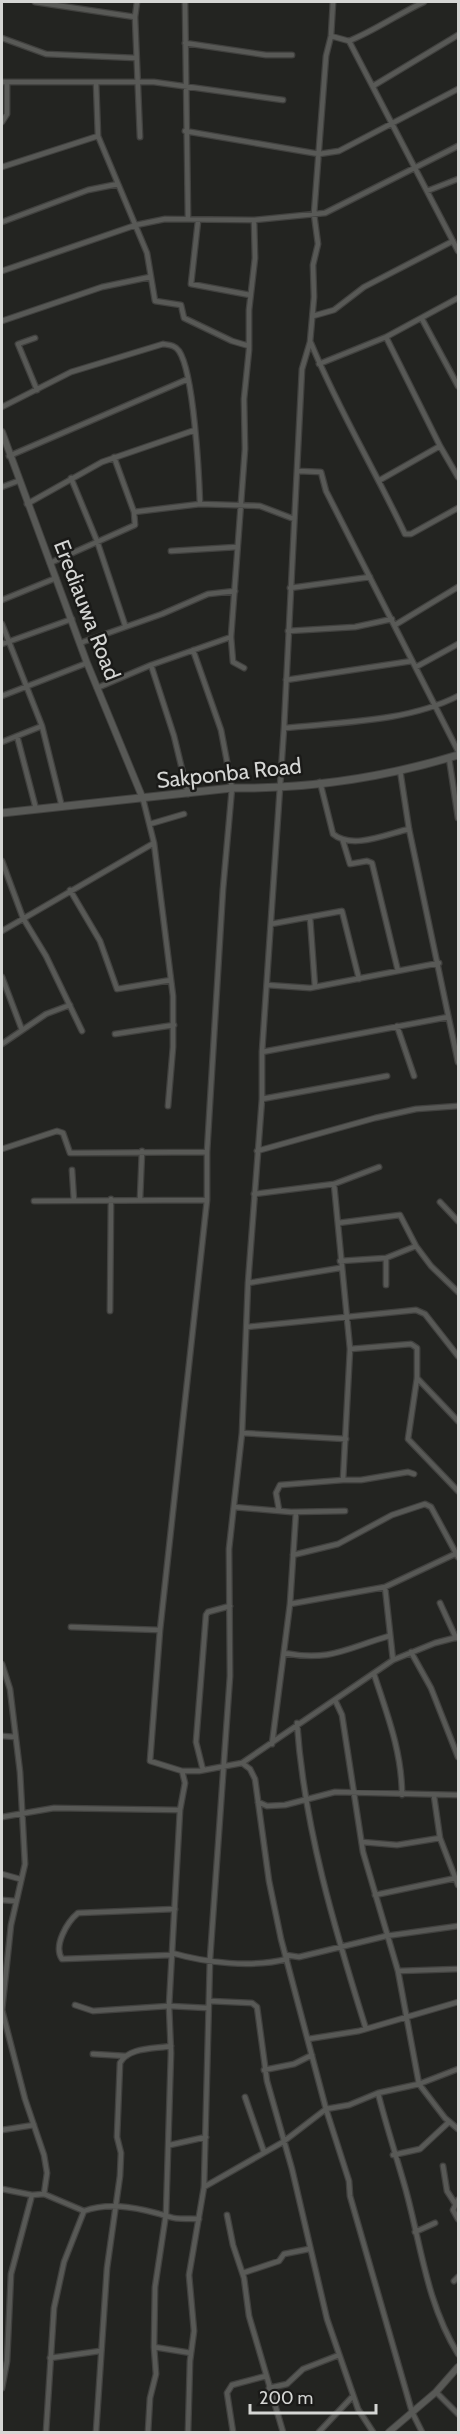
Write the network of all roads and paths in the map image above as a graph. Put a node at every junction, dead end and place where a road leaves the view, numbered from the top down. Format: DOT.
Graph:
graph roads {
  1 [pos="36,2"];
  2 [pos="137,2"];
  3 [pos="185,2"];
  4 [pos="333,2"];
  5 [pos="424,2"];
  6 [pos="67,4"];
  7 [pos="135,17"];
  8 [pos="459,35"];
  9 [pos="331,36"];
  10 [pos="2,38"];
  11 [pos="349,41"];
  12 [pos="185,43"];
  13 [pos="292,55"];
  14 [pos="136,58"];
  15 [pos="4,82"];
  16 [pos="96,82"];
  17 [pos="138,84"];
  18 [pos="184,85"];
  19 [pos="373,86"];
  20 [pos="459,90"];
  21 [pos="283,100"];
  22 [pos="2,122"];
  23 [pos="391,125"];
  24 [pos="185,131"];
  25 [pos="98,136"];
  26 [pos="140,137"];
  27 [pos="459,146"];
  28 [pos="319,154"];
  29 [pos="415,166"];
  30 [pos="2,167"];
  31 [pos="459,179"];
  32 [pos="118,184"];
  33 [pos="427,191"];
  34 [pos="314,214"];
  35 [pos="188,219"];
  36 [pos="254,220"];
  37 [pos="198,221"];
  38 [pos="2,222"];
  39 [pos="136,225"];
  40 [pos="453,241"];
  41 [pos="459,251"];
  42 [pos="2,271"];
  43 [pos="150,277"];
  44 [pos="250,295"];
  45 [pos="459,298"];
  46 [pos="313,316"];
  47 [pos="422,319"];
  48 [pos="2,321"];
  49 [pos="386,337"];
  50 [pos="35,338"];
  51 [pos="310,342"];
  52 [pos="249,346"];
  53 [pos="319,364"];
  54 [pos="188,379"];
  55 [pos="459,386"];
  56 [pos="37,390"];
  57 [pos="2,407"];
  58 [pos="195,430"];
  59 [pos="2,432"];
  60 [pos="440,446"];
  61 [pos="9,456"];
  62 [pos="114,457"];
  63 [pos="298,471"];
  64 [pos="459,477"];
  65 [pos="71,478"];
  66 [pos="380,480"];
  67 [pos="18,481"];
  68 [pos="2,487"];
  69 [pos="27,504"];
  70 [pos="200,504"];
  71 [pos="240,507"];
  72 [pos="459,508"];
  73 [pos="134,512"];
  74 [pos="294,519"];
  75 [pos="97,541"];
  76 [pos="237,547"];
  77 [pos="171,551"];
  78 [pos="50,563"];
  79 [pos="370,577"];
  80 [pos="56,578"];
  81 [pos="459,587"];
  82 [pos="290,588"];
  83 [pos="235,591"];
  84 [pos="2,600"];
  85 [pos="392,618"];
  86 [pos="72,619"];
  87 [pos="2,624"];
  88 [pos="125,625"];
  89 [pos="395,625"];
  90 [pos="288,631"];
  91 [pos="231,637"];
  92 [pos="8,642"];
  93 [pos="80,643"];
  94 [pos="2,644"];
  95 [pos="459,644"];
  96 [pos="193,650"];
  97 [pos="412,661"];
  98 [pos="87,663"];
  99 [pos="151,665"];
  100 [pos="416,667"];
  101 [pos="244,668"];
  102 [pos="286,680"];
  103 [pos="27,687"];
  104 [pos="97,688"];
  105 [pos="2,696"];
  106 [pos="459,696"];
  107 [pos="438,707"];
  108 [pos="42,726"];
  109 [pos="284,728"];
  110 [pos="16,736"];
  111 [pos="2,742"];
  112 [pos="459,751"];
  113 [pos="459,755"];
  114 [pos="449,758"];
  115 [pos="400,770"];
  116 [pos="321,782"];
  117 [pos="279,786"];
  118 [pos="232,788"];
  119 [pos="188,794"];
  120 [pos="143,799"];
  121 [pos="63,807"];
  122 [pos="36,809"];
  123 [pos="458,809"];
  124 [pos="2,813"];
  125 [pos="184,814"];
  126 [pos="459,818"];
  127 [pos="150,824"];
  128 [pos="409,829"];
  129 [pos="343,841"];
  130 [pos="154,843"];
  131 [pos="2,861"];
  132 [pos="70,890"];
  133 [pos="310,917"];
  134 [pos="23,918"];
  135 [pos="271,924"];
  136 [pos="2,931"];
  137 [pos="439,963"];
  138 [pos="398,971"];
  139 [pos="2,977"];
  140 [pos="359,979"];
  141 [pos="171,980"];
  142 [pos="267,985"];
  143 [pos="315,987"];
  144 [pos="4,989"];
  145 [pos="70,1005"];
  146 [pos="448,1017"];
  147 [pos="174,1025"];
  148 [pos="397,1026"];
  149 [pos="22,1030"];
  150 [pos="82,1031"];
  151 [pos="459,1032"];
  152 [pos="115,1034"];
  153 [pos="451,1034"];
  154 [pos="2,1044"];
  155 [pos="262,1052"];
  156 [pos="459,1062"];
  157 [pos="387,1076"];
  158 [pos="414,1076"];
  159 [pos="262,1099"];
  160 [pos="168,1106"];
  161 [pos="459,1106"];
  162 [pos="2,1149"];
  163 [pos="142,1151"];
  164 [pos="257,1151"];
  165 [pos="207,1152"];
  166 [pos="380,1167"];
  167 [pos="72,1170"];
  168 [pos="334,1184"];
  169 [pos="254,1194"];
  170 [pos="111,1198"];
  171 [pos="140,1199"];
  172 [pos="207,1200"];
  173 [pos="34,1201"];
  174 [pos="74,1201"];
  175 [pos="440,1202"];
  176 [pos="459,1221"];
  177 [pos="338,1223"];
  178 [pos="416,1246"];
  179 [pos="386,1258"];
  180 [pos="340,1260"];
  181 [pos="340,1268"];
  182 [pos="248,1283"];
  183 [pos="386,1285"];
  184 [pos="459,1292"];
  185 [pos="110,1311"];
  186 [pos="349,1316"];
  187 [pos="247,1327"];
  188 [pos="350,1349"];
  189 [pos="459,1356"];
  190 [pos="417,1378"];
  191 [pos="459,1421"];
  192 [pos="242,1433"];
  193 [pos="346,1439"];
  194 [pos="414,1474"];
  195 [pos="343,1480"];
  196 [pos="459,1491"];
  197 [pos="234,1508"];
  198 [pos="279,1510"];
  199 [pos="345,1511"];
  200 [pos="296,1512"];
  201 [pos="294,1548"];
  202 [pos="300,1551"];
  203 [pos="293,1554"];
  204 [pos="457,1555"];
  205 [pos="385,1587"];
  206 [pos="440,1603"];
  207 [pos="290,1604"];
  208 [pos="230,1606"];
  209 [pos="71,1627"];
  210 [pos="160,1630"];
  211 [pos="389,1636"];
  212 [pos="457,1638"];
  213 [pos="411,1652"];
  214 [pos="284,1653"];
  215 [pos="393,1660"];
  216 [pos="2,1664"];
  217 [pos="374,1674"];
  218 [pos="335,1700"];
  219 [pos="297,1723"];
  220 [pos="272,1731"];
  221 [pos="282,1734"];
  222 [pos="2,1736"];
  223 [pos="15,1737"];
  224 [pos="272,1744"];
  225 [pos="459,1757"];
  226 [pos="250,1759"];
  227 [pos="242,1763"];
  228 [pos="223,1767"];
  229 [pos="250,1769"];
  230 [pos="203,1770"];
  231 [pos="182,1771"];
  232 [pos="354,1793"];
  233 [pos="402,1795"];
  234 [pos="459,1795"];
  235 [pos="435,1796"];
  236 [pos="306,1799"];
  237 [pos="258,1802"];
  238 [pos="180,1810"];
  239 [pos="22,1814"];
  240 [pos="2,1817"];
  241 [pos="440,1838"];
  242 [pos="362,1842"];
  243 [pos="2,1874"];
  244 [pos="456,1878"];
  245 [pos="20,1879"];
  246 [pos="459,1885"];
  247 [pos="375,1895"];
  248 [pos="2,1900"];
  249 [pos="15,1901"];
  250 [pos="175,1909"];
  251 [pos="459,1926"];
  252 [pos="386,1936"];
  253 [pos="340,1948"];
  254 [pos="172,1954"];
  255 [pos="286,1957"];
  256 [pos="210,1959"];
  257 [pos="4,1962"];
  258 [pos="459,1969"];
  259 [pos="398,1971"];
  260 [pos="209,2001"];
  261 [pos="459,2002"];
  262 [pos="75,2005"];
  263 [pos="2,2006"];
  264 [pos="169,2006"];
  265 [pos="208,2008"];
  266 [pos="406,2016"];
  267 [pos="366,2029"];
  268 [pos="308,2039"];
  269 [pos="171,2046"];
  270 [pos="93,2054"];
  271 [pos="312,2055"];
  272 [pos="126,2056"];
  273 [pos="459,2069"];
  274 [pos="264,2070"];
  275 [pos="419,2084"];
  276 [pos="378,2093"];
  277 [pos="245,2097"];
  278 [pos="326,2109"];
  279 [pos="450,2122"];
  280 [pos="34,2124"];
  281 [pos="459,2129"];
  282 [pos="2,2130"];
  283 [pos="206,2137"];
  284 [pos="283,2142"];
  285 [pos="170,2145"];
  286 [pos="264,2152"];
  287 [pos="393,2155"];
  288 [pos="443,2166"];
  289 [pos="204,2187"];
  290 [pos="2,2189"];
  291 [pos="44,2194"];
  292 [pos="32,2196"];
  293 [pos="457,2203"];
  294 [pos="114,2207"];
  295 [pos="84,2211"];
  296 [pos="166,2214"];
  297 [pos="227,2215"];
  298 [pos="199,2218"];
  299 [pos="459,2219"];
  300 [pos="435,2223"];
  301 [pos="415,2232"];
  302 [pos="309,2248"];
  303 [pos="243,2273"];
  304 [pos="154,2347"];
  305 [pos="100,2351"];
  306 [pos="191,2353"];
  307 [pos="459,2354"];
  308 [pos="339,2355"];
  309 [pos="50,2358"];
  310 [pos="459,2367"];
  311 [pos="266,2376"];
  312 [pos="2,2388"];
  313 [pos="269,2388"];
  314 [pos="436,2392"];
  315 [pos="354,2396"];
  316 [pos="412,2412"];
  317 [pos="459,2414"];
  318 [pos="46,2433"];
  319 [pos="96,2433"];
  320 [pos="148,2433"];
  321 [pos="188,2433"];
  322 [pos="233,2433"];
  323 [pos="283,2433"];
  324 [pos="319,2433"];
  325 [pos="373,2433"];
  326 [pos="389,2433"];
  327 [pos="422,2433"];
  1 -- 6 [label="street"];
  2 -- 7 [label="street"];
  3 -- 12 [label="street"];
  4 -- 9 [label="street"];
  5 -- 11 [label="street"];
  6 -- 7 [label="street"];
  7 -- 14 [label="street"];
  8 -- 19 [label="street"];
  9 -- 11 [label="street"];
  9 -- 28 [label="street"];
  10 -- 14 [label="street"];
  11 -- 19 [label="street"];
  12 -- 13 [label="street"];
  12 -- 18 [label="street"];
  14 -- 17 [label="street"];
  15 -- 16 [label="street"];
  15 -- 22 [label="street"];
  16 -- 17 [label="street"];
  16 -- 25 [label="street"];
  17 -- 18 [label="street"];
  17 -- 26 [label="street"];
  18 -- 21 [label="street"];
  18 -- 24 [label="street"];
  19 -- 23 [label="street"];
  20 -- 23 [label="street"];
  23 -- 28 [label="street"];
  23 -- 29 [label="street"];
  24 -- 28 [label="street"];
  24 -- 35 [label="street"];
  25 -- 30 [label="street"];
  25 -- 32 [label="street"];
  27 -- 29 [label="street"];
  28 -- 34 [label="street"];
  29 -- 33 [label="street"];
  29 -- 34 [label="street"];
  31 -- 33 [label="street"];
  32 -- 38 [label="street"];
  32 -- 39 [label="street"];
  33 -- 40 [label="street"];
  34 -- 36 [label="street"];
  34 -- 46 [label="street"];
  35 -- 37 [label="street"];
  35 -- 39 [label="street"];
  36 -- 37 [label="street"];
  36 -- 44 [label="street"];
  37 -- 44 [label="street"];
  39 -- 42 [label="street"];
  39 -- 43 [label="street"];
  40 -- 41 [label="street"];
  40 -- 46 [label="street"];
  43 -- 48 [label="street"];
  43 -- 52 [label="street"];
  44 -- 52 [label="street"];
  45 -- 47 [label="street"];
  46 -- 51 [label="street"];
  47 -- 49 [label="street"];
  47 -- 55 [label="street"];
  49 -- 53 [label="street"];
  49 -- 60 [label="street"];
  50 -- 56 [label="street"];
  51 -- 53 [label="street"];
  51 -- 63 [label="street"];
  52 -- 71 [label="street"];
  53 -- 66 [label="street"];
  54 -- 56 [label="street"];
  54 -- 58 [label="street"];
  54 -- 61 [label="street"];
  56 -- 57 [label="street"];
  58 -- 62 [label="street"];
  58 -- 70 [label="street"];
  59 -- 61 [label="street, Erediauwa Road"];
  60 -- 64 [label="street"];
  60 -- 66 [label="street"];
  61 -- 67 [label="street, Erediauwa Road"];
  62 -- 65 [label="street"];
  62 -- 73 [label="street"];
  63 -- 74 [label="street"];
  63 -- 79 [label="street"];
  65 -- 69 [label="street"];
  65 -- 75 [label="street"];
  66 -- 72 [label="street"];
  67 -- 68 [label="street"];
  67 -- 69 [label="street, Erediauwa Road"];
  69 -- 78 [label="street, Erediauwa Road"];
  70 -- 71 [label="street"];
  70 -- 73 [label="street"];
  71 -- 74 [label="street"];
  71 -- 76 [label="street"];
  73 -- 75 [label="street"];
  74 -- 82 [label="street"];
  75 -- 78 [label="street"];
  75 -- 88 [label="street"];
  76 -- 77 [label="street"];
  76 -- 83 [label="street"];
  78 -- 80 [label="street, Erediauwa Road"];
  79 -- 82 [label="street"];
  79 -- 85 [label="street"];
  80 -- 84 [label="street"];
  80 -- 86 [label="street, Erediauwa Road"];
  81 -- 89 [label="street"];
  82 -- 90 [label="street"];
  83 -- 88 [label="street"];
  83 -- 91 [label="street"];
  85 -- 89 [label="street"];
  85 -- 90 [label="street"];
  86 -- 92 [label="street"];
  86 -- 93 [label="street, Erediauwa Road"];
  87 -- 92 [label="street"];
  88 -- 93 [label="street"];
  89 -- 97 [label="street"];
  90 -- 102 [label="street"];
  91 -- 96 [label="street"];
  91 -- 101 [label="street"];
  92 -- 94 [label="street"];
  92 -- 103 [label="street"];
  93 -- 98 [label="street, Erediauwa Road"];
  95 -- 100 [label="street"];
  96 -- 99 [label="street"];
  96 -- 118 [label="street"];
  97 -- 100 [label="street"];
  97 -- 102 [label="street"];
  98 -- 103 [label="street"];
  98 -- 104 [label="street, Erediauwa Road"];
  99 -- 104 [label="street"];
  99 -- 119 [label="street"];
  100 -- 107 [label="street"];
  102 -- 109 [label="street"];
  103 -- 105 [label="street"];
  103 -- 108 [label="street"];
  104 -- 120 [label="street, Erediauwa Road"];
  106 -- 107 [label="street"];
  107 -- 109 [label="street"];
  107 -- 112 [label="street"];
  108 -- 110 [label="street"];
  108 -- 121 [label="street"];
  109 -- 117 [label="street"];
  110 -- 111 [label="street"];
  110 -- 122 [label="street"];
  113 -- 114 [label="main road, Sakponba Road"];
  114 -- 115 [label="main road, Sakponba Road"];
  114 -- 123 [label="street"];
  115 -- 116 [label="main road, Sakponba Road"];
  115 -- 128 [label="street"];
  116 -- 117 [label="main road, Sakponba Road"];
  116 -- 129 [label="street"];
  117 -- 118 [label="main road, Sakponba Road"];
  117 -- 135 [label="street"];
  118 -- 119 [label="main road, Sakponba Road"];
  118 -- 165 [label="street"];
  119 -- 120 [label="main road, Sakponba Road"];
  120 -- 121 [label="main road, Sakponba Road"];
  120 -- 127 [label="street"];
  121 -- 122 [label="main road, Sakponba Road"];
  122 -- 124 [label="main road, Sakponba Road"];
  123 -- 126 [label="street"];
  125 -- 127 [label="street"];
  127 -- 130 [label="street"];
  128 -- 129 [label="street"];
  128 -- 137 [label="street"];
  129 -- 138 [label="street"];
  130 -- 132 [label="street"];
  130 -- 141 [label="street"];
  131 -- 134 [label="street"];
  132 -- 134 [label="street"];
  132 -- 141 [label="street"];
  133 -- 135 [label="street"];
  133 -- 140 [label="street"];
  133 -- 143 [label="street"];
  134 -- 136 [label="street"];
  134 -- 145 [label="street"];
  135 -- 142 [label="street"];
  137 -- 138 [label="street"];
  137 -- 146 [label="street"];
  138 -- 140 [label="street"];
  139 -- 144 [label="street"];
  140 -- 143 [label="street"];
  141 -- 147 [label="street"];
  142 -- 143 [label="street"];
  142 -- 155 [label="street"];
  144 -- 149 [label="street"];
  145 -- 149 [label="street"];
  145 -- 150 [label="street"];
  146 -- 148 [label="street"];
  146 -- 153 [label="street"];
  147 -- 152 [label="street"];
  147 -- 160 [label="street"];
  148 -- 155 [label="street"];
  148 -- 158 [label="street"];
  149 -- 154 [label="street"];
  151 -- 153 [label="street"];
  153 -- 156 [label="street"];
  155 -- 159 [label="street"];
  157 -- 159 [label="street"];
  159 -- 164 [label="street"];
  161 -- 164 [label="street"];
  162 -- 163 [label="street"];
  163 -- 165 [label="street"];
  163 -- 171 [label="street"];
  164 -- 169 [label="street"];
  165 -- 172 [label="street"];
  166 -- 168 [label="street"];
  167 -- 174 [label="street"];
  168 -- 169 [label="street"];
  168 -- 177 [label="street"];
  169 -- 182 [label="street"];
  170 -- 171 [label="street"];
  170 -- 174 [label="street"];
  170 -- 185 [label="street"];
  171 -- 172 [label="street"];
  172 -- 210 [label="street"];
  173 -- 174 [label="street"];
  175 -- 176 [label="street"];
  177 -- 178 [label="street"];
  177 -- 180 [label="street"];
  178 -- 179 [label="street"];
  178 -- 184 [label="street"];
  179 -- 180 [label="street"];
  179 -- 183 [label="street"];
  180 -- 181 [label="street"];
  181 -- 182 [label="street"];
  181 -- 186 [label="street"];
  182 -- 187 [label="street"];
  186 -- 187 [label="street"];
  186 -- 188 [label="street"];
  186 -- 189 [label="street"];
  187 -- 192 [label="street"];
  188 -- 190 [label="street"];
  188 -- 193 [label="street"];
  190 -- 191 [label="street"];
  190 -- 196 [label="street"];
  192 -- 193 [label="street"];
  192 -- 197 [label="street"];
  193 -- 195 [label="street"];
  194 -- 195 [label="street"];
  195 -- 198 [label="street"];
  197 -- 198 [label="street"];
  197 -- 208 [label="street"];
  198 -- 200 [label="street"];
  199 -- 200 [label="street"];
  200 -- 201 [label="street"];
  201 -- 202 [label="street"];
  201 -- 203 [label="street"];
  202 -- 203 [label="street"];
  202 -- 204 [label="street"];
  203 -- 207 [label="street"];
  204 -- 205 [label="street"];
  205 -- 207 [label="street"];
  205 -- 211 [label="street"];
  206 -- 212 [label="street"];
  207 -- 214 [label="street"];
  208 -- 228 [label="street"];
  208 -- 230 [label="street"];
  209 -- 210 [label="street"];
  210 -- 231 [label="street"];
  211 -- 214 [label="street"];
  211 -- 215 [label="street"];
  212 -- 213 [label="street"];
  213 -- 215 [label="street"];
  213 -- 225 [label="street"];
  214 -- 220 [label="street"];
  215 -- 217 [label="street"];
  216 -- 223 [label="street"];
  217 -- 218 [label="street"];
  217 -- 233 [label="street"];
  218 -- 219 [label="street"];
  218 -- 232 [label="street"];
  219 -- 221 [label="street"];
  219 -- 236 [label="street"];
  220 -- 221 [label="street"];
  220 -- 224 [label="street"];
  221 -- 224 [label="street"];
  222 -- 223 [label="street"];
  223 -- 239 [label="street"];
  224 -- 226 [label="street"];
  226 -- 227 [label="street"];
  226 -- 229 [label="street"];
  227 -- 228 [label="street"];
  227 -- 229 [label="street"];
  228 -- 230 [label="street"];
  228 -- 256 [label="street"];
  229 -- 237 [label="street"];
  230 -- 231 [label="street"];
  231 -- 238 [label="street"];
  232 -- 233 [label="street"];
  232 -- 236 [label="street"];
  232 -- 242 [label="street"];
  233 -- 235 [label="street"];
  234 -- 235 [label="street"];
  235 -- 241 [label="street"];
  236 -- 237 [label="street"];
  236 -- 253 [label="street"];
  237 -- 255 [label="street"];
  238 -- 239 [label="street"];
  238 -- 250 [label="street"];
  239 -- 240 [label="street"];
  239 -- 245 [label="street"];
  241 -- 242 [label="street"];
  241 -- 244 [label="street"];
  242 -- 247 [label="street"];
  243 -- 245 [label="street"];
  244 -- 246 [label="street"];
  244 -- 247 [label="street"];
  245 -- 249 [label="street"];
  247 -- 252 [label="street"];
  248 -- 249 [label="street"];
  249 -- 257 [label="street"];
  250 -- 254 [label="street"];
  250 -- 254 [label="street"];
  251 -- 252 [label="street"];
  252 -- 253 [label="street"];
  252 -- 259 [label="street"];
  253 -- 255 [label="street"];
  253 -- 267 [label="street"];
  254 -- 256 [label="street"];
  254 -- 264 [label="street"];
  255 -- 256 [label="street"];
  255 -- 268 [label="street"];
  256 -- 260 [label="street"];
  257 -- 263 [label="street"];
  258 -- 259 [label="street"];
  259 -- 266 [label="street"];
  260 -- 265 [label="street"];
  260 -- 274 [label="street"];
  261 -- 266 [label="street"];
  262 -- 264 [label="street"];
  263 -- 280 [label="street"];
  264 -- 265 [label="street"];
  264 -- 269 [label="street"];
  265 -- 283 [label="street"];
  266 -- 267 [label="street"];
  266 -- 275 [label="street"];
  267 -- 268 [label="street"];
  268 -- 271 [label="street"];
  269 -- 272 [label="street"];
  269 -- 285 [label="street"];
  270 -- 272 [label="street"];
  271 -- 274 [label="street"];
  271 -- 278 [label="street"];
  272 -- 294 [label="street"];
  273 -- 275 [label="street"];
  274 -- 284 [label="street"];
  275 -- 276 [label="street"];
  275 -- 279 [label="street"];
  276 -- 278 [label="street"];
  276 -- 287 [label="street"];
  277 -- 286 [label="street"];
  278 -- 284 [label="street"];
  278 -- 316 [label="street"];
  279 -- 281 [label="street"];
  279 -- 287 [label="street"];
  280 -- 282 [label="street"];
  280 -- 291 [label="street"];
  283 -- 285 [label="street"];
  283 -- 289 [label="street"];
  284 -- 286 [label="street"];
  284 -- 302 [label="street"];
  285 -- 296 [label="street"];
  286 -- 289 [label="street"];
  287 -- 301 [label="street"];
  288 -- 293 [label="street"];
  289 -- 298 [label="street"];
  290 -- 292 [label="street"];
  291 -- 292 [label="street"];
  291 -- 295 [label="street"];
  292 -- 312 [label="street"];
  293 -- 299 [label="street"];
  294 -- 295 [label="street"];
  294 -- 296 [label="street"];
  294 -- 305 [label="street"];
  295 -- 309 [label="street"];
  296 -- 298 [label="street"];
  296 -- 304 [label="street"];
  297 -- 303 [label="street"];
  298 -- 306 [label="street"];
  300 -- 301 [label="street"];
  301 -- 307 [label="street"];
  302 -- 303 [label="street"];
  302 -- 308 [label="street"];
  303 -- 311 [label="street"];
  304 -- 306 [label="street"];
  304 -- 320 [label="street"];
  305 -- 309 [label="street"];
  305 -- 319 [label="street"];
  306 -- 321 [label="street"];
  308 -- 313 [label="street"];
  308 -- 315 [label="street"];
  309 -- 318 [label="street"];
  310 -- 314 [label="street"];
  311 -- 313 [label="street"];
  311 -- 322 [label="street"];
  313 -- 323 [label="street"];
  314 -- 316 [label="street"];
  314 -- 317 [label="street"];
  315 -- 324 [label="street"];
  315 -- 325 [label="street"];
  316 -- 326 [label="street"];
  316 -- 327 [label="street"];
}
